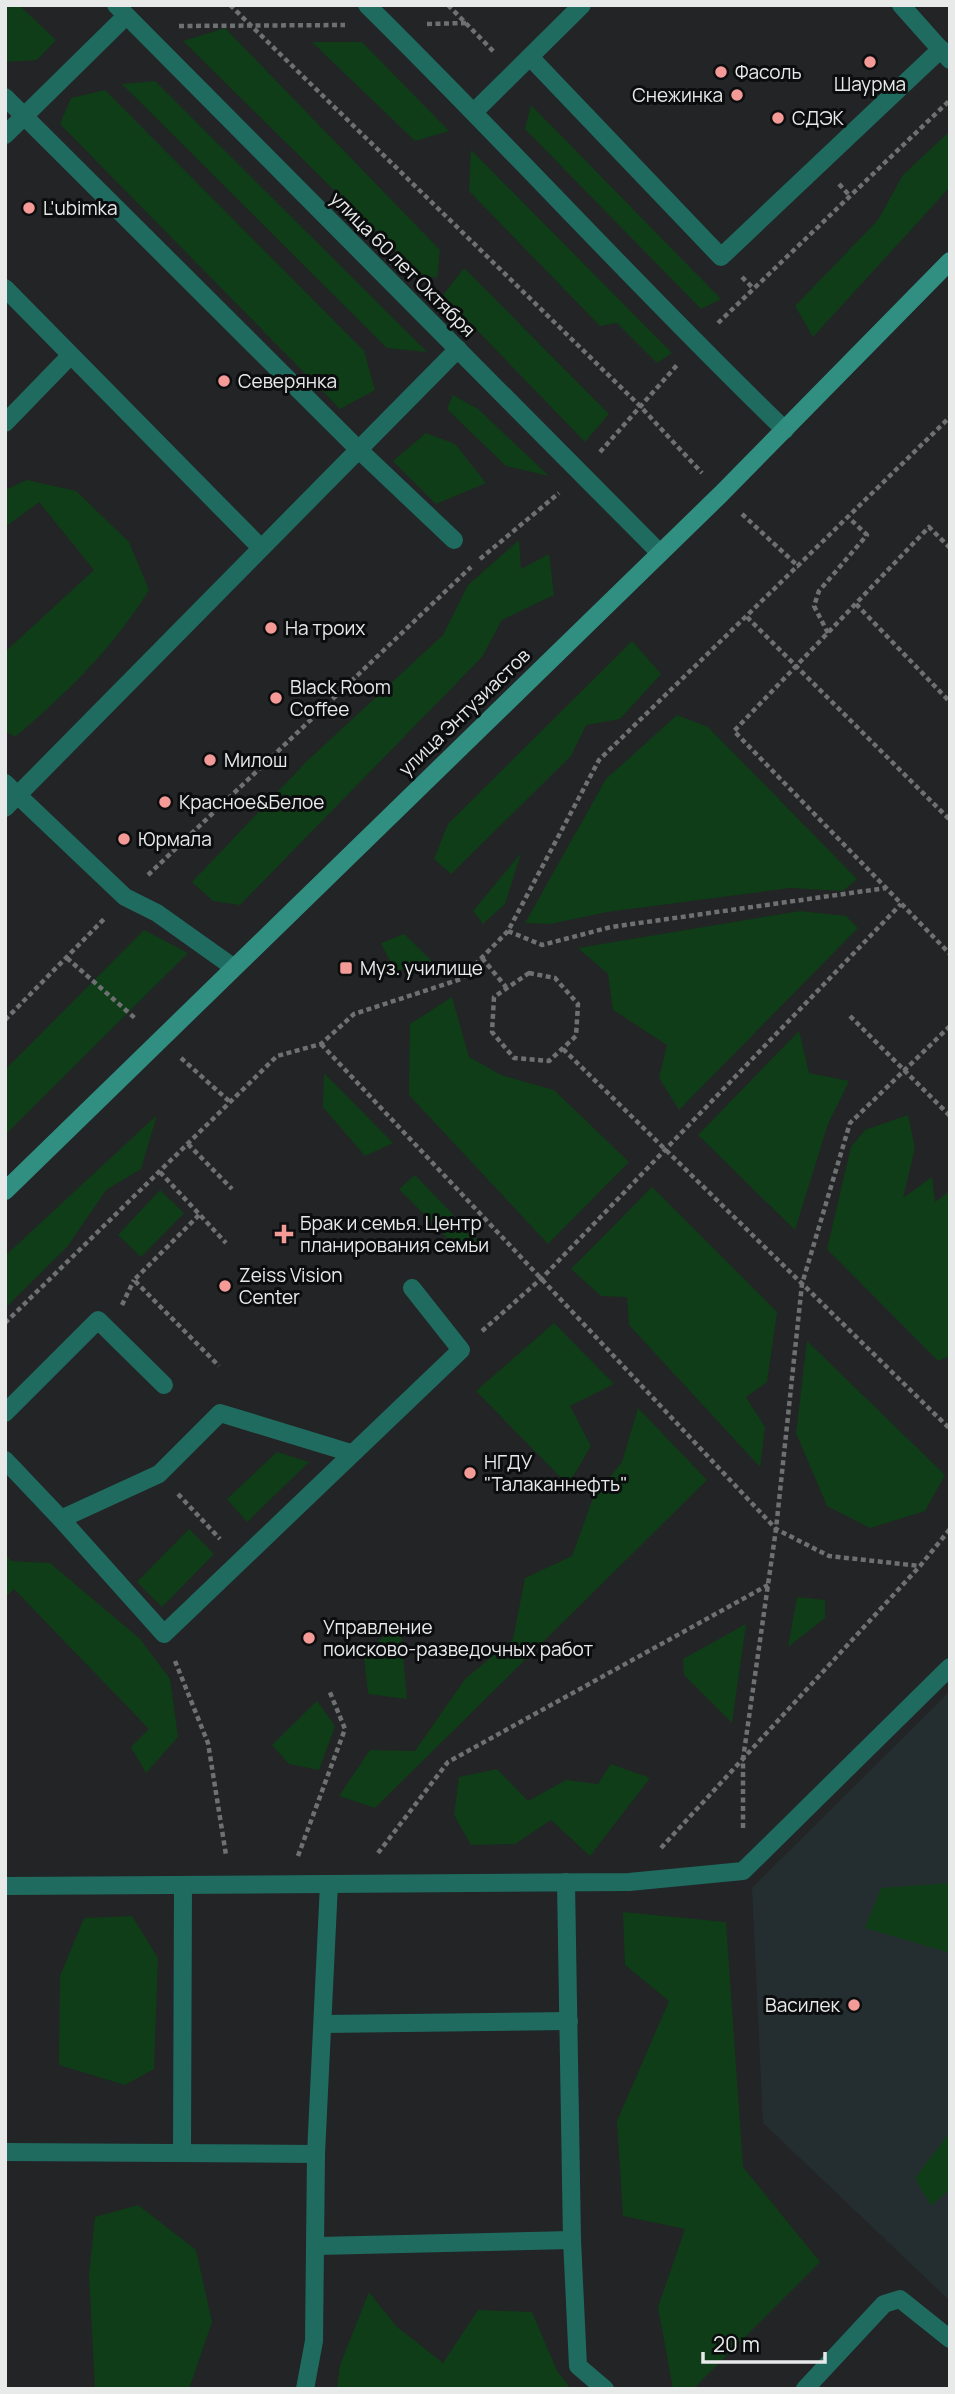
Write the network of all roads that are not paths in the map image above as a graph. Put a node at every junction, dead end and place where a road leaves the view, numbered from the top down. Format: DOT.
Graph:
graph roads {
  1 [pos="367,5"];
  2 [pos="582,5"];
  3 [pos="901,5"];
  4 [pos="121,11"];
  5 [pos="945,55"];
  6 [pos="530,57"];
  7 [pos="5,97"];
  8 [pos="475,111"];
  9 [pos="24,116"];
  10 [pos="5,135"];
  11 [pos="950,261"];
  12 [pos="5,289"];
  13 [pos="458,349"];
  14 [pos="70,356"];
  15 [pos="5,423"];
  16 [pos="785,430"];
  17 [pos="359,450"];
  18 [pos="454,540"];
  19 [pos="261,548"];
  20 [pos="659,552"];
  21 [pos="9,795"];
  22 [pos="233,967"];
  23 [pos="5,1191"];
  24 [pos="412,1289"];
  25 [pos="164,1385"];
  26 [pos="5,1413"];
  27 [pos="351,1453"];
  28 [pos="5,1460"];
  29 [pos="61,1519"];
  30 [pos="950,1667"];
  31 [pos="566,1882"];
  32 [pos="329,1884"];
  33 [pos="183,1885"];
  34 [pos="5,1886"];
  35 [pos="569,2021"];
  36 [pos="323,2024"];
  37 [pos="5,2152"];
  38 [pos="182,2153"];
  39 [pos="316,2154"];
  40 [pos="572,2240"];
  41 [pos="318,2246"];
  42 [pos="950,2339"];
  43 [pos="305,2389"];
  44 [pos="605,2389"];
  45 [pos="805,2389"];
  1 -- 8 [label="street"];
  2 -- 6 [label="street"];
  3 -- 5 [label="street"];
  4 -- 9 [label="street"];
  4 -- 13 [label="street, улица 60 лет Октября"];
  5 -- 6 [label="street"];
  6 -- 8 [label="street"];
  7 -- 9 [label="street"];
  8 -- 16 [label="street"];
  9 -- 10 [label="street"];
  9 -- 17 [label="street"];
  11 -- 16 [label="main road, улица Энтузиастов"];
  12 -- 14 [label="street"];
  13 -- 17 [label="street"];
  13 -- 20 [label="street, улица 60 лет Октября"];
  14 -- 15 [label="street"];
  14 -- 19 [label="street"];
  16 -- 20 [label="main road, улица Энтузиастов"];
  17 -- 18 [label="street"];
  17 -- 19 [label="street"];
  19 -- 21 [label="street"];
  20 -- 22 [label="main road, улица Энтузиастов"];
  21 -- 22 [label="street"];
  22 -- 23 [label="main road, улица Энтузиастов"];
  24 -- 27 [label="street"];
  25 -- 26 [label="street"];
  27 -- 29 [label="street"];
  27 -- 29 [label="street"];
  28 -- 29 [label="street"];
  30 -- 31 [label="street"];
  31 -- 32 [label="street"];
  31 -- 35 [label="street"];
  32 -- 33 [label="street"];
  32 -- 36 [label="street"];
  33 -- 34 [label="street"];
  33 -- 38 [label="street"];
  35 -- 36 [label="street"];
  35 -- 40 [label="street"];
  36 -- 39 [label="street"];
  37 -- 38 [label="street"];
  38 -- 39 [label="street"];
  39 -- 41 [label="street"];
  40 -- 41 [label="street"];
  40 -- 44 [label="street"];
  41 -- 43 [label="street"];
  42 -- 45 [label="street"];
}
